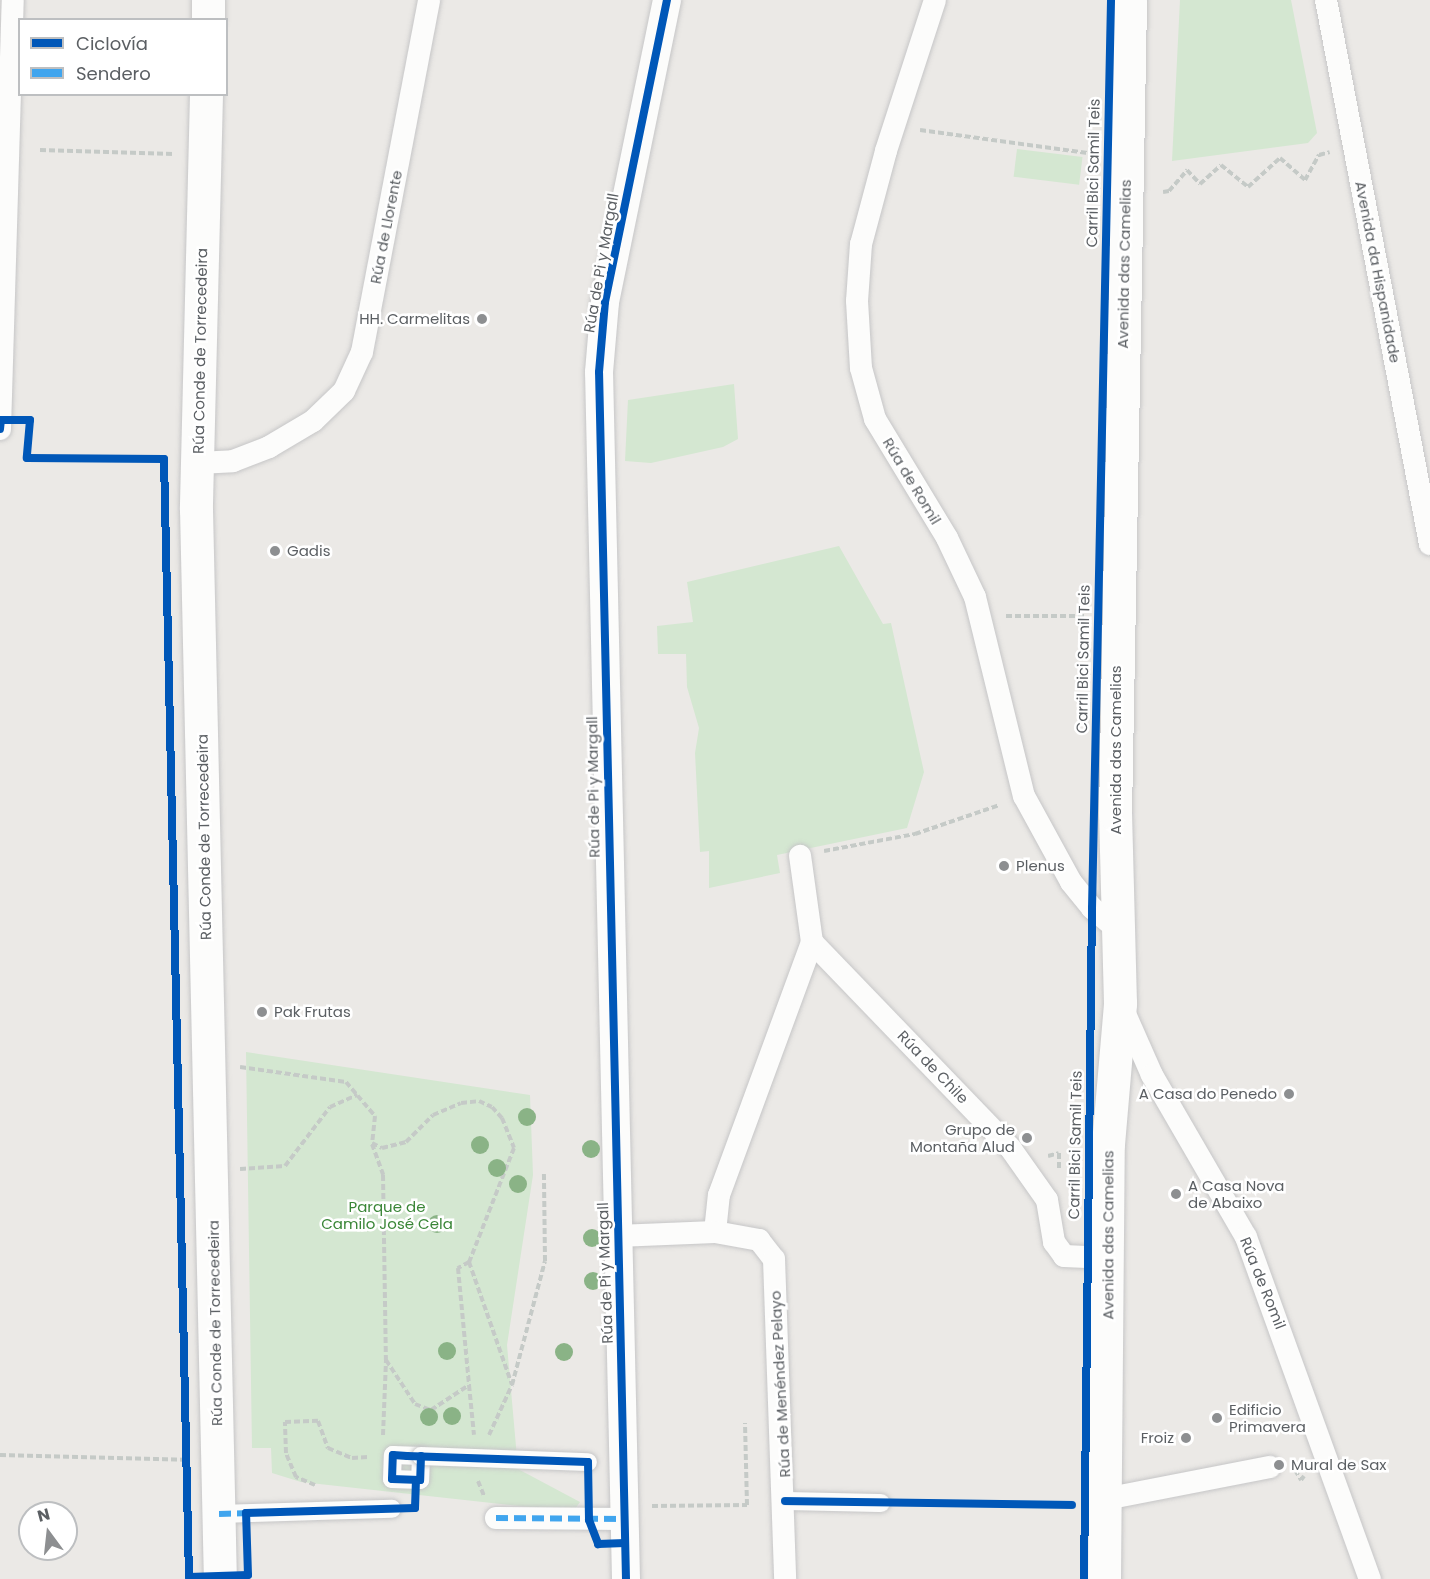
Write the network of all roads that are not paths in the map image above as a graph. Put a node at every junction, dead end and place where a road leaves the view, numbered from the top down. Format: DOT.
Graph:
graph roads {
  1 [pos="13,0"];
  2 [pos="208,0"];
  3 [pos="429,0"];
  4 [pos="667,0"];
  5 [pos="935,0"];
  6 [pos="1130,0"];
  7 [pos="1326,0"];
  8 [pos="208,18"];
  9 [pos="206,96"];
  10 [pos="0,429"];
  11 [pos="198,463"];
  12 [pos="1430,544"];
  13 [pos="809,854"];
  14 [pos="1119,931"];
  15 [pos="812,942"];
  16 [pos="1120,1003"];
  17 [pos="715,1232"];
  18 [pos="617,1236"];
  19 [pos="1109,1258"];
  20 [pos="421,1456"];
  21 [pos="588,1462"];
  22 [pos="1270,1467"];
  23 [pos="1105,1499"];
  24 [pos="784,1501"];
  25 [pos="881,1503"];
  26 [pos="392,1509"];
  27 [pos="219,1514"];
  28 [pos="496,1518"];
  29 [pos="630,1520"];
  30 [pos="220,1579"];
  31 [pos="626,1579"];
  32 [pos="785,1579"];
  33 [pos="1104,1579"];
  34 [pos="1370,1579"];
  1 -- 10 [label="street"];
  2 -- 8 [label="main road"];
  3 -- 11 [label="street, Rúa de Llorente"];
  4 -- 18 [label="street, Rúa de Pi y Margall"];
  5 -- 14 [label="street, Rúa de Romil"];
  6 -- 14 [label="main road, Avenida das Camelias"];
  7 -- 12 [label="street, Avenida da Hispanidade"];
  9 -- 11 [label="main road, Rúa Conde de Torrecedeira"];
  11 -- 27 [label="main road, Rúa Conde de Torrecedeira"];
  13 -- 15 [label="street"];
  14 -- 16 [label="main road, Avenida das Camelias"];
  15 -- 17 [label="street"];
  15 -- 19 [label="street, Rúa de Chile"];
  16 -- 19 [label="main road, Avenida das Camelias"];
  16 -- 34 [label="street, Rúa de Romil"];
  17 -- 18 [label="street"];
  17 -- 24 [label="street, Rúa de Menéndez Pelayo"];
  18 -- 29 [label="street, Rúa de Pi y Margall"];
  19 -- 23 [label="main road, Avenida das Camelias"];
  20 -- 21 [label="street, bridge"];
  22 -- 23 [label="street"];
  23 -- 33 [label="main road, Avenida das Camelias"];
  24 -- 25 [label="street"];
  24 -- 32 [label="street, Rúa de Menéndez Pelayo"];
  26 -- 27 [label="street"];
  27 -- 30 [label="main road, Rúa Conde de Torrecedeira"];
  28 -- 29 [label="street"];
  29 -- 31 [label="street, Rúa de Pi y Margall"];
}
